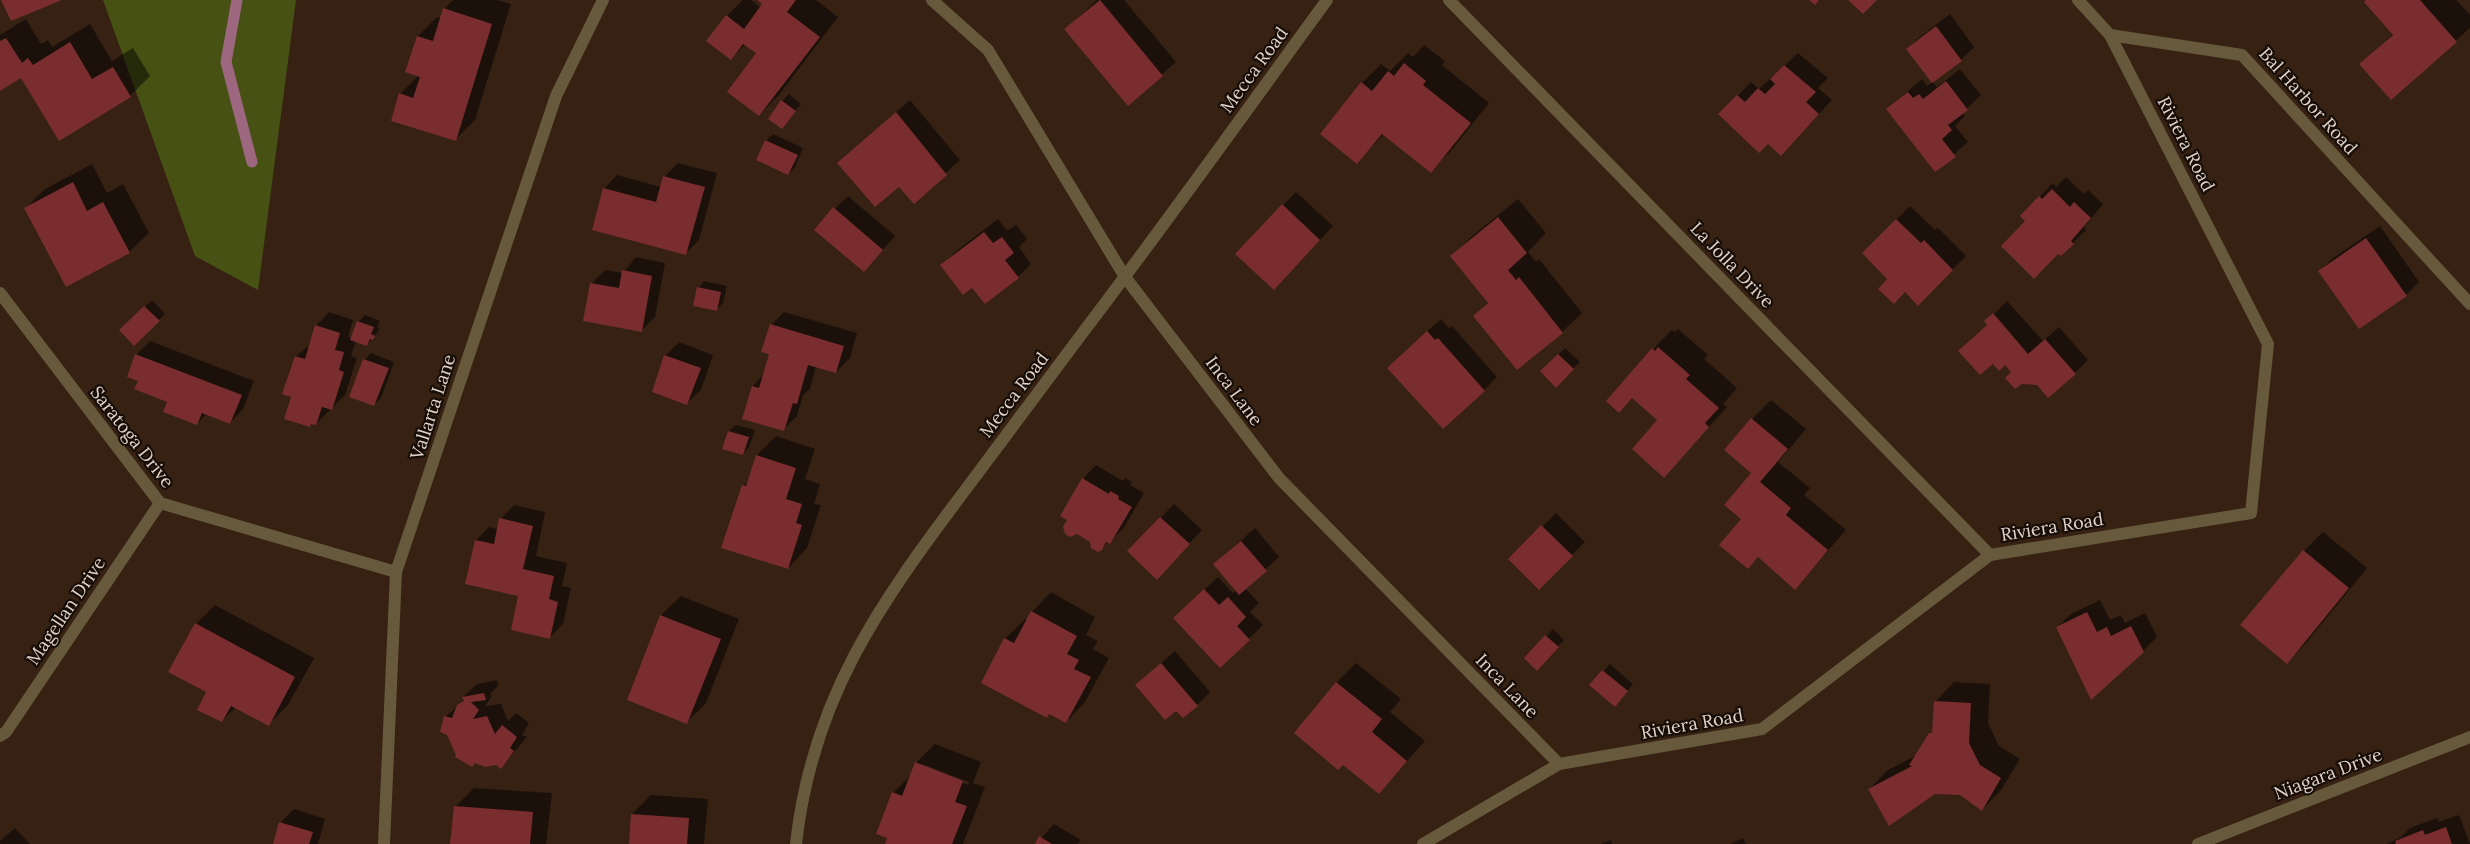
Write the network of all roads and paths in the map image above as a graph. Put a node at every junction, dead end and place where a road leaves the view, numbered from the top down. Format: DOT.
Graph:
graph roads {
  1 [pos="603,0"];
  2 [pos="932,0"];
  3 [pos="1326,0"];
  4 [pos="1450,0"];
  5 [pos="2078,0"];
  6 [pos="2110,35"];
  7 [pos="1125,277"];
  8 [pos="0,293"];
  9 [pos="2470,304"];
  10 [pos="160,503"];
  11 [pos="1990,555"];
  12 [pos="396,572"];
  13 [pos="0,736"];
  14 [pos="2470,737"];
  15 [pos="1559,764"];
  16 [pos="384,844"];
  17 [pos="796,844"];
  18 [pos="1423,844"];
  19 [pos="2198,844"];
  1 -- 12 [label="street, Vallarta Lane"];
  2 -- 7 [label="street, Inca Lane"];
  3 -- 7 [label="street, Mecca Road"];
  4 -- 11 [label="street, La Jolla Drive"];
  5 -- 6 [label="street"];
  6 -- 9 [label="street, Bal Harbor Road"];
  6 -- 11 [label="street, Riviera Road"];
  7 -- 15 [label="street, Inca Lane"];
  7 -- 17 [label="street, Mecca Road"];
  8 -- 10 [label="street, Saratoga Drive"];
  10 -- 12 [label="street, Saratoga Drive"];
  10 -- 13 [label="street, Magellan Drive"];
  11 -- 15 [label="street, Riviera Road"];
  12 -- 16 [label="street, Vallarta Lane"];
  14 -- 19 [label="street, Niagara Drive"];
  15 -- 18 [label="street, Riviera Road"];
}
